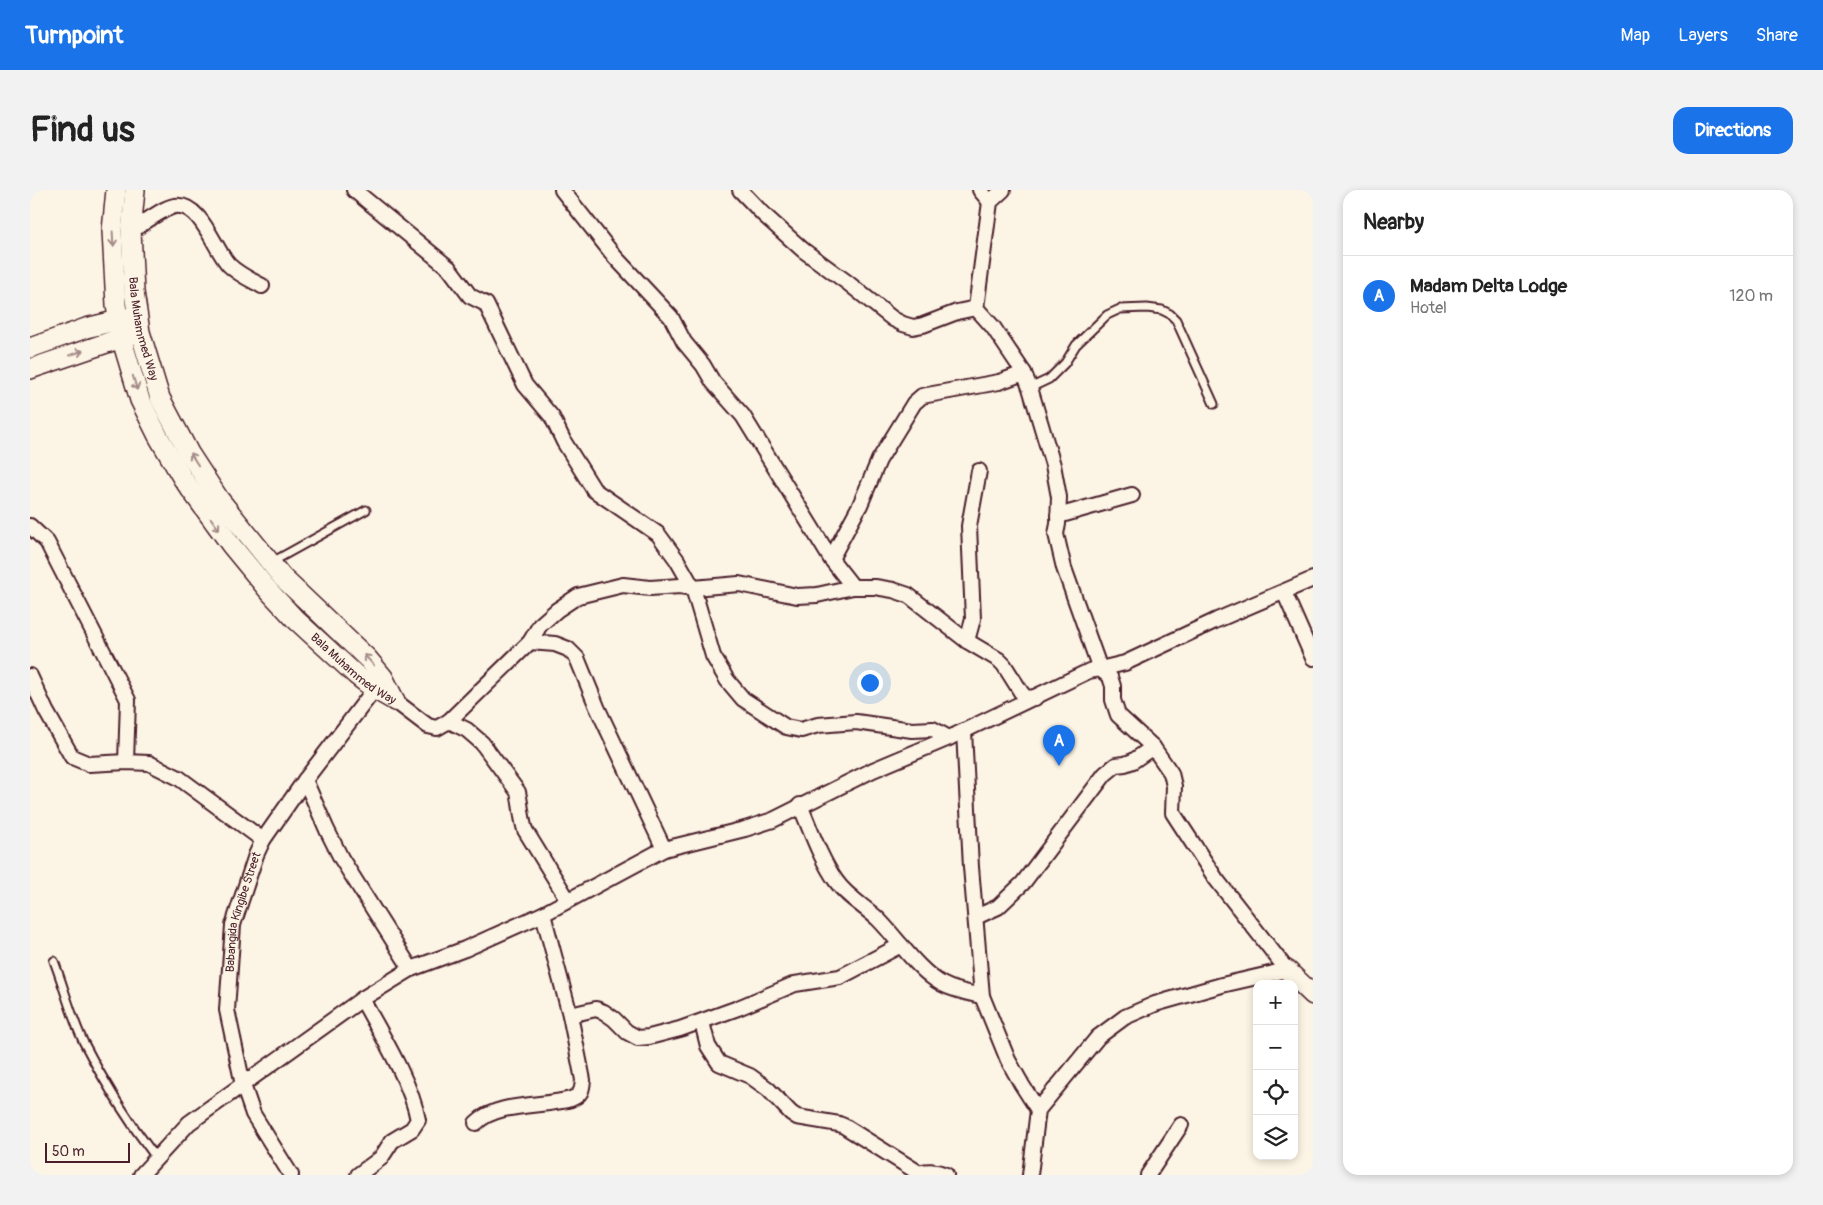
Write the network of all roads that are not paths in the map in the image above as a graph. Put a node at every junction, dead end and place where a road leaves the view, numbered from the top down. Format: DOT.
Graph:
graph roads {
  1 [pos="116,190"];
  2 [pos="135,190"];
  3 [pos="354,190"];
  4 [pos="562,190"];
  5 [pos="740,190"];
  6 [pos="980,190"];
  7 [pos="1003,190"];
  8 [pos="990,202"];
  9 [pos="131,231"];
  10 [pos="262,286"];
  11 [pos="976,308"];
  12 [pos="129,326"];
  13 [pos="30,348"];
  14 [pos="30,369"];
  15 [pos="1024,373"];
  16 [pos="1030,388"];
  17 [pos="1214,404"];
  18 [pos="979,471"];
  19 [pos="1132,495"];
  20 [pos="366,510"];
  21 [pos="1058,516"];
  22 [pos="30,526"];
  23 [pos="831,559"];
  24 [pos="270,563"];
  25 [pos="1313,579"];
  26 [pos="853,587"];
  27 [pos="692,588"];
  28 [pos="1284,592"];
  29 [pos="967,641"];
  30 [pos="530,642"];
  31 [pos="1313,658"];
  32 [pos="1100,670"];
  33 [pos="30,676"];
  34 [pos="379,683"];
  35 [pos="1035,698"];
  36 [pos="395,701"];
  37 [pos="449,721"];
  38 [pos="964,731"];
  39 [pos="949,738"];
  40 [pos="1153,747"];
  41 [pos="126,762"];
  42 [pos="305,780"];
  43 [pos="800,805"];
  44 [pos="263,840"];
  45 [pos="664,849"];
  46 [pos="568,900"];
  47 [pos="543,914"];
  48 [pos="976,917"];
  49 [pos="900,945"];
  50 [pos="54,961"];
  51 [pos="411,969"];
  52 [pos="1286,970"];
  53 [pos="1313,994"];
  54 [pos="982,996"];
  55 [pos="362,999"];
  56 [pos="570,1014"];
  57 [pos="702,1022"];
  58 [pos="243,1085"];
  59 [pos="1038,1110"];
  60 [pos="476,1123"];
  61 [pos="1181,1125"];
  62 [pos="157,1159"];
  63 [pos="918,1174"];
  64 [pos="141,1175"];
  65 [pos="291,1175"];
  66 [pos="358,1175"];
  67 [pos="946,1175"];
  68 [pos="1030,1175"];
  69 [pos="1148,1175"];
  1 -- 12 [label="street, Bala Muhammed Way, one-way"];
  2 -- 9 [label="street, Bala Muhammed Way"];
  3 -- 27 [label="street"];
  4 -- 23 [label="street"];
  5 -- 11 [label="street"];
  6 -- 8 [label="street"];
  7 -- 8 [label="street"];
  8 -- 11 [label="street"];
  9 -- 10 [label="street"];
  9 -- 12 [label="street, Bala Muhammed Way"];
  11 -- 15 [label="street"];
  12 -- 13 [label="street"];
  14 -- 12 [label="street, one-way"];
  24 -- 12 [label="street, Bala Muhammed Way, one-way"];
  12 -- 34 [label="street, Bala Muhammed Way, one-way"];
  15 -- 16 [label="street"];
  15 -- 23 [label="street"];
  16 -- 17 [label="lane"];
  16 -- 21 [label="street"];
  18 -- 29 [label="street"];
  19 -- 21 [label="street"];
  20 -- 24 [label="lane"];
  21 -- 32 [label="street"];
  22 -- 41 [label="street"];
  23 -- 26 [label="street"];
  34 -- 24 [label="street, Bala Muhammed Way, one-way"];
  25 -- 28 [label="street"];
  26 -- 27 [label="street"];
  26 -- 29 [label="street"];
  27 -- 30 [label="street"];
  27 -- 39 [label="street"];
  28 -- 31 [label="street"];
  28 -- 32 [label="street"];
  29 -- 35 [label="street"];
  30 -- 37 [label="street"];
  30 -- 45 [label="street"];
  32 -- 35 [label="street"];
  32 -- 40 [label="street"];
  33 -- 41 [label="street"];
  34 -- 36 [label="street, Bala Muhammed Way"];
  34 -- 42 [label="street, Babangida Kingibe Street"];
  35 -- 38 [label="street"];
  36 -- 37 [label="street"];
  37 -- 46 [label="street"];
  38 -- 39 [label="street"];
  38 -- 48 [label="street"];
  39 -- 43 [label="street"];
  40 -- 48 [label="street"];
  40 -- 52 [label="street"];
  41 -- 44 [label="street"];
  42 -- 44 [label="street, Babangida Kingibe Street"];
  42 -- 51 [label="street"];
  43 -- 45 [label="street"];
  43 -- 49 [label="street"];
  44 -- 58 [label="street, Babangida Kingibe Street"];
  45 -- 46 [label="street"];
  46 -- 47 [label="street"];
  47 -- 51 [label="street"];
  47 -- 56 [label="street"];
  48 -- 54 [label="street"];
  49 -- 54 [label="street"];
  49 -- 57 [label="street"];
  50 -- 62 [label="lane"];
  51 -- 55 [label="street"];
  52 -- 53 [label="street"];
  52 -- 59 [label="street"];
  54 -- 59 [label="street"];
  55 -- 58 [label="street"];
  55 -- 66 [label="street"];
  56 -- 57 [label="street"];
  56 -- 60 [label="street"];
  57 -- 63 [label="street"];
  58 -- 62 [label="street"];
  58 -- 65 [label="street, Babangida Kingibe Street"];
  59 -- 68 [label="street"];
  61 -- 69 [label="street"];
  62 -- 64 [label="street"];
  63 -- 67 [label="street"];
}
